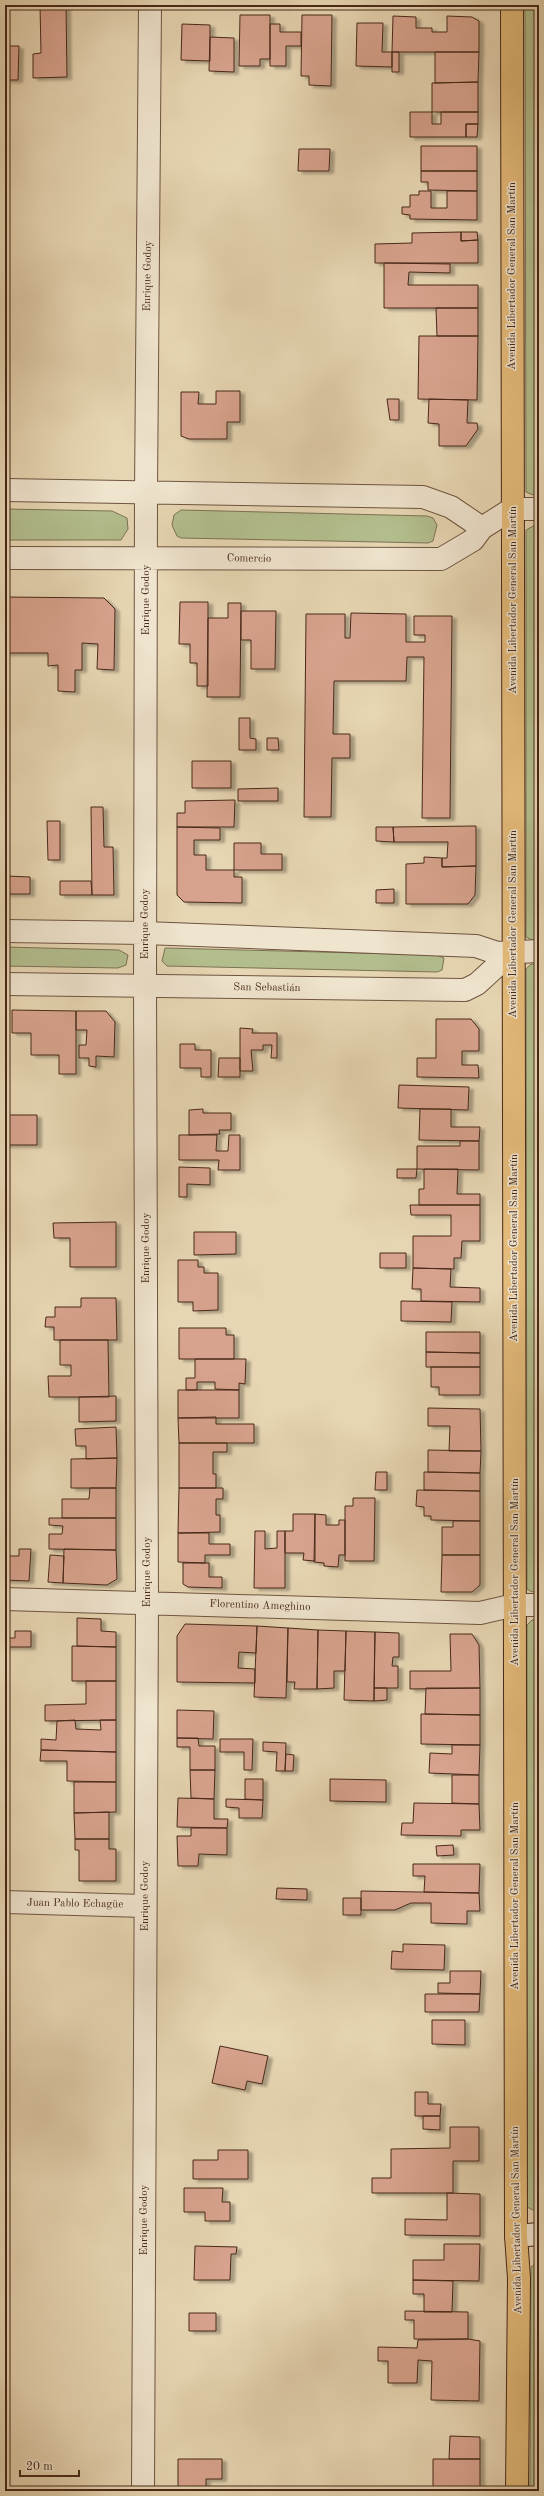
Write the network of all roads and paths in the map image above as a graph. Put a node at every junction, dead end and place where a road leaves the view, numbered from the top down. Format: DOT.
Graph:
graph roads {
  1 [pos="150,5"];
  2 [pos="512,5"];
  3 [pos="5,490"];
  4 [pos="146,492"];
  5 [pos="512,509"];
  6 [pos="539,509"];
  7 [pos="482,528"];
  8 [pos="5,558"];
  9 [pos="146,558"];
  10 [pos="5,931"];
  11 [pos="145,933"];
  12 [pos="513,951"];
  13 [pos="539,951"];
  14 [pos="5,984"];
  15 [pos="145,986"];
  16 [pos="5,1599"];
  17 [pos="148,1602"];
  18 [pos="515,1605"];
  19 [pos="539,1605"];
  20 [pos="5,1902"];
  21 [pos="144,1906"];
  22 [pos="539,2234"];
  23 [pos="516,2236"];
  24 [pos="143,2491"];
  25 [pos="518,2491"];
  1 -- 4 [label="street, Enrique Godoy"];
  2 -- 5 [label="main road, Avenida Libertador General San Martín"];
  3 -- 4 [label="street"];
  4 -- 7 [label="street"];
  4 -- 9 [label="street, Enrique Godoy"];
  5 -- 6 [label="street"];
  5 -- 7 [label="street, Comercio"];
  5 -- 12 [label="main road, Avenida Libertador General San Martín"];
  7 -- 9 [label="street, Comercio"];
  8 -- 9 [label="street, Comercio"];
  9 -- 11 [label="street, Enrique Godoy"];
  10 -- 11 [label="street"];
  11 -- 12 [label="street"];
  11 -- 15 [label="street, Enrique Godoy"];
  12 -- 13 [label="street"];
  12 -- 15 [label="street, San Sebastián"];
  12 -- 18 [label="main road, Avenida Libertador General San Martín"];
  14 -- 15 [label="street, San Sebastián"];
  15 -- 17 [label="street, Enrique Godoy"];
  16 -- 17 [label="street, Florentino Ameghino"];
  17 -- 18 [label="street, Florentino Ameghino"];
  17 -- 21 [label="street, Enrique Godoy"];
  18 -- 19 [label="street, Florentino Ameghino"];
  18 -- 23 [label="main road, Avenida Libertador General San Martín"];
  20 -- 21 [label="street, Juan Pablo Echagüe"];
  21 -- 24 [label="street, Enrique Godoy"];
  22 -- 23 [label="street"];
  23 -- 25 [label="main road, Avenida Libertador General San Martín"];
}
